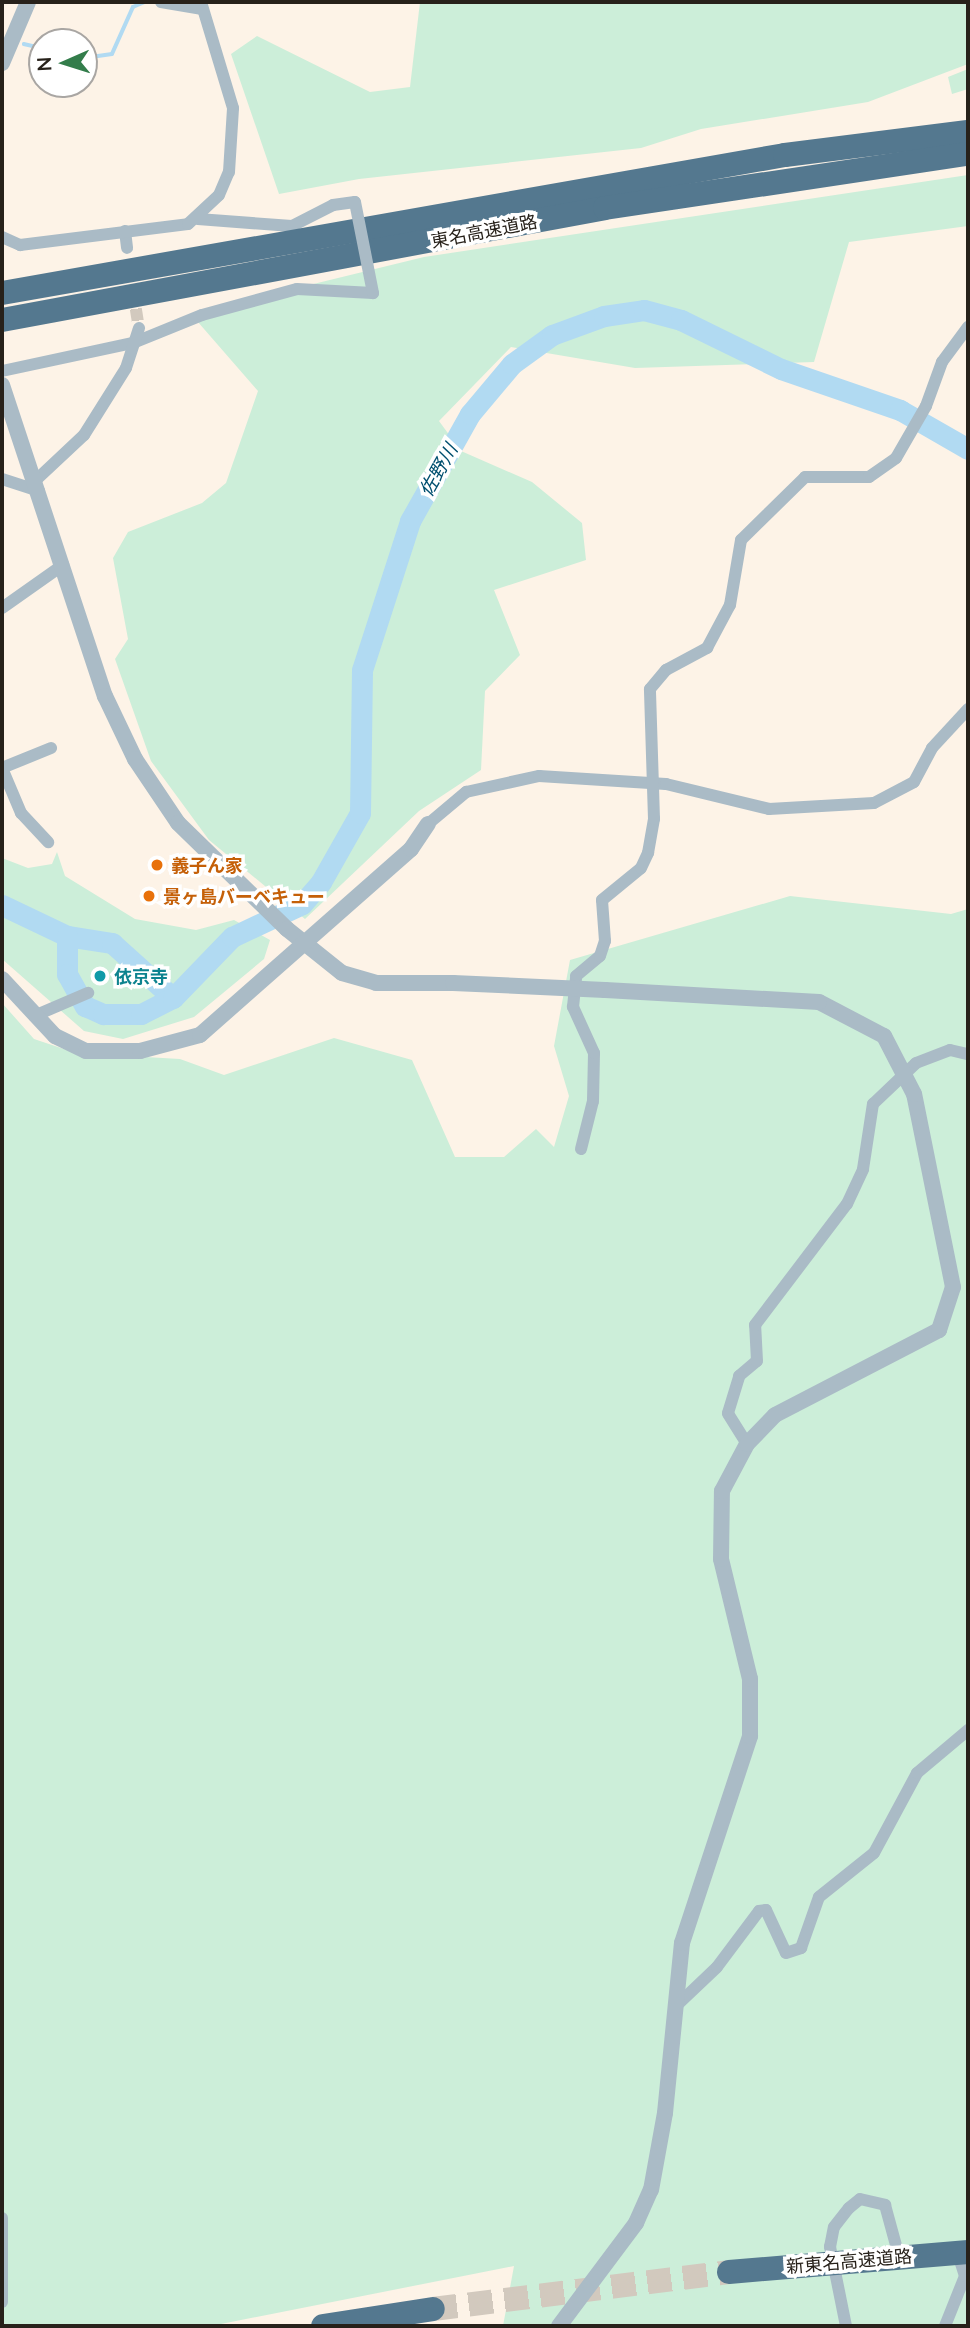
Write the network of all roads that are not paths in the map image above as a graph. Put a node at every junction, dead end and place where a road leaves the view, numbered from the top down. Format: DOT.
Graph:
graph roads {
  1 [pos="28,2"];
  2 [pos="163,3"];
  3 [pos="201,6"];
  4 [pos="2,63"];
  5 [pos="968,132"];
  6 [pos="968,154"];
  7 [pos="198,219"];
  8 [pos="125,231"];
  9 [pos="2,237"];
  10 [pos="128,248"];
  11 [pos="2,293"];
  12 [pos="2,320"];
  13 [pos="968,327"];
  14 [pos="139,328"];
  15 [pos="133,343"];
  16 [pos="2,371"];
  17 [pos="2,385"];
  18 [pos="2,480"];
  19 [pos="38,486"];
  20 [pos="63,565"];
  21 [pos="2,608"];
  22 [pos="968,709"];
  23 [pos="51,748"];
  24 [pos="2,768"];
  25 [pos="649,783"];
  26 [pos="428,824"];
  27 [pos="48,842"];
  28 [pos="303,942"];
  29 [pos="2,979"];
  30 [pos="88,993"];
  31 [pos="34,1016"];
  32 [pos="968,1055"];
  33 [pos="907,1071"];
  34 [pos="581,1149"];
  35 [pos="747,1444"];
  36 [pos="968,1730"];
  37 [pos="674,2008"];
  38 [pos="2,2218"];
  39 [pos="968,2252"];
  40 [pos="729,2272"];
  41 [pos="2,2302"];
  42 [pos="433,2309"];
  43 [pos="323,2326"];
  44 [pos="559,2326"];
  45 [pos="846,2326"];
  46 [pos="945,2326"];
  1 -- 4 [label="street"];
  2 -- 3 [label="street"];
  3 -- 7 [label="street"];
  5 -- 11 [label="highway, 東名高速道路"];
  6 -- 12 [label="highway, 東名高速道路"];
  7 -- 8 [label="street"];
  7 -- 15 [label="street, bridge"];
  8 -- 9 [label="street"];
  8 -- 10 [label="street"];
  13 -- 25 [label="street"];
  14 -- 15 [label="street"];
  15 -- 16 [label="street"];
  15 -- 19 [label="street"];
  17 -- 19 [label="street"];
  18 -- 19 [label="street"];
  19 -- 20 [label="street"];
  20 -- 21 [label="street"];
  20 -- 28 [label="street"];
  22 -- 25 [label="street"];
  23 -- 24 [label="street"];
  24 -- 27 [label="street"];
  25 -- 26 [label="street"];
  25 -- 34 [label="street"];
  26 -- 28 [label="street"];
  28 -- 31 [label="street"];
  28 -- 33 [label="street, bridge"];
  29 -- 31 [label="street"];
  30 -- 31 [label="street"];
  32 -- 33 [label="street"];
  33 -- 35 [label="street"];
  33 -- 35 [label="street"];
  35 -- 37 [label="street"];
  36 -- 37 [label="street"];
  37 -- 44 [label="street"];
  38 -- 41 [label="street"];
  39 -- 40 [label="highway, 新東名高速道路, bridge"];
  42 -- 43 [label="highway"];
  45 -- 46 [label="street"];
}
